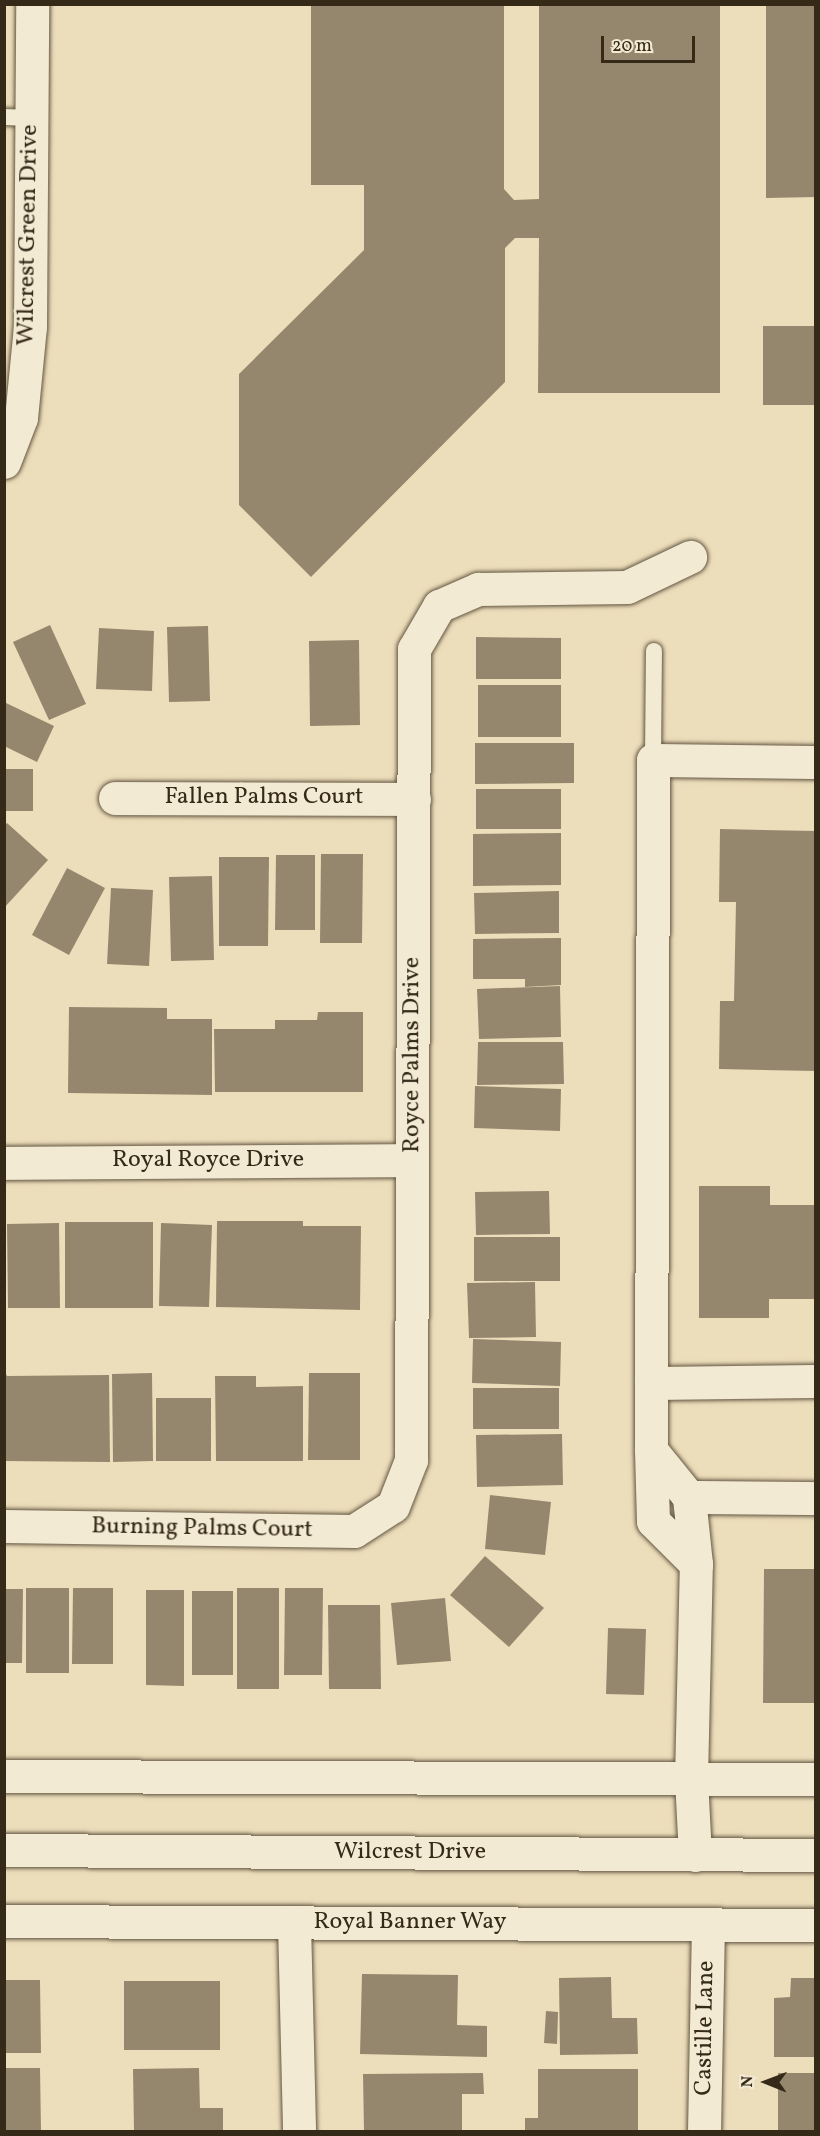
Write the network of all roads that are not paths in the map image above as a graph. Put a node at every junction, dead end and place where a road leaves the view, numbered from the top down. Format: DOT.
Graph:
graph roads {
  1 [pos="32,4"];
  2 [pos="18,118"];
  3 [pos="4,462"];
  4 [pos="690,557"];
  5 [pos="654,651"];
  6 [pos="653,760"];
  7 [pos="816,762"];
  8 [pos="115,798"];
  9 [pos="414,799"];
  10 [pos="412,1160"];
  11 [pos="4,1163"];
  12 [pos="816,1380"];
  13 [pos="651,1383"];
  14 [pos="651,1450"];
  15 [pos="689,1497"];
  16 [pos="816,1498"];
  17 [pos="393,1506"];
  18 [pos="4,1526"];
  19 [pos="696,1564"];
  20 [pos="4,1776"];
  21 [pos="691,1779"];
  22 [pos="816,1779"];
  23 [pos="4,1850"];
  24 [pos="695,1855"];
  25 [pos="816,1855"];
  26 [pos="4,1921"];
  27 [pos="294,1923"];
  28 [pos="708,1925"];
  29 [pos="816,1925"];
  30 [pos="299,2132"];
  31 [pos="704,2132"];
  1 -- 2 [label="street, Wilcrest Green Drive"];
  2 -- 3 [label="street, Wilcrest Green Drive"];
  4 -- 9 [label="street, Royce Palms Drive"];
  5 -- 6 [label="lane"];
  6 -- 7 [label="street"];
  6 -- 13 [label="street"];
  8 -- 9 [label="street, Fallen Palms Court"];
  9 -- 10 [label="street, Royce Palms Drive"];
  10 -- 11 [label="street, Royal Royce Drive"];
  10 -- 17 [label="street, Royce Palms Drive"];
  12 -- 13 [label="street"];
  13 -- 14 [label="street"];
  14 -- 15 [label="street"];
  14 -- 19 [label="street"];
  15 -- 16 [label="street"];
  15 -- 19 [label="street"];
  17 -- 18 [label="street, Burning Palms Court"];
  19 -- 21 [label="street"];
  20 -- 21 [label="street"];
  21 -- 22 [label="street"];
  21 -- 24 [label="street"];
  23 -- 24 [label="street, Wilcrest Drive"];
  24 -- 25 [label="street, Wilcrest Drive"];
  26 -- 27 [label="street, Royal Banner Way"];
  27 -- 28 [label="street, Royal Banner Way"];
  27 -- 30 [label="street"];
  28 -- 29 [label="street, Royal Banner Way"];
  28 -- 31 [label="street, Castille Lane"];
}
